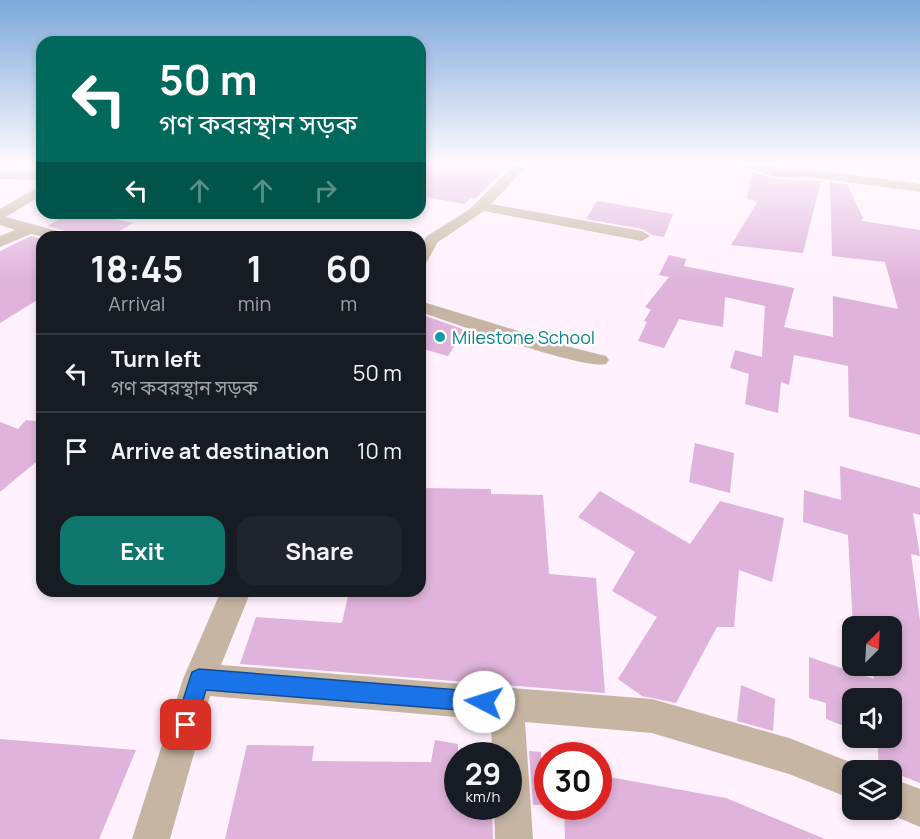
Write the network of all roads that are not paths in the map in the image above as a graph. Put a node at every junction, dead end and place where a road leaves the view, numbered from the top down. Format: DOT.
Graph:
graph roads {
  1 [pos="22,203"];
  2 [pos="484,203"];
  3 [pos="481,206"];
  4 [pos="0,218"];
  5 [pos="29,229"];
  6 [pos="38,231"];
  7 [pos="642,236"];
  8 [pos="0,242"];
  9 [pos="426,250"];
  10 [pos="426,308"];
  11 [pos="599,360"];
  12 [pos="233,597"];
  13 [pos="199,679"];
  14 [pos="507,704"];
  15 [pos="842,777"];
  16 [pos="902,801"];
  17 [pos="920,808"];
  18 [pos="151,839"];
  19 [pos="514,839"];
  1 -- 4 [label="street"];
  2 -- 3 [label="street"];
  3 -- 7 [label="street"];
  3 -- 9 [label="street"];
  4 -- 5 [label="street"];
  5 -- 6 [label="street"];
  5 -- 8 [label="street"];
  10 -- 11 [label="street"];
  12 -- 13 [label="street"];
  13 -- 14 [label="street"];
  13 -- 18 [label="street"];
  14 -- 15 [label="street"];
  14 -- 19 [label="street"];
  16 -- 17 [label="street"];
}
